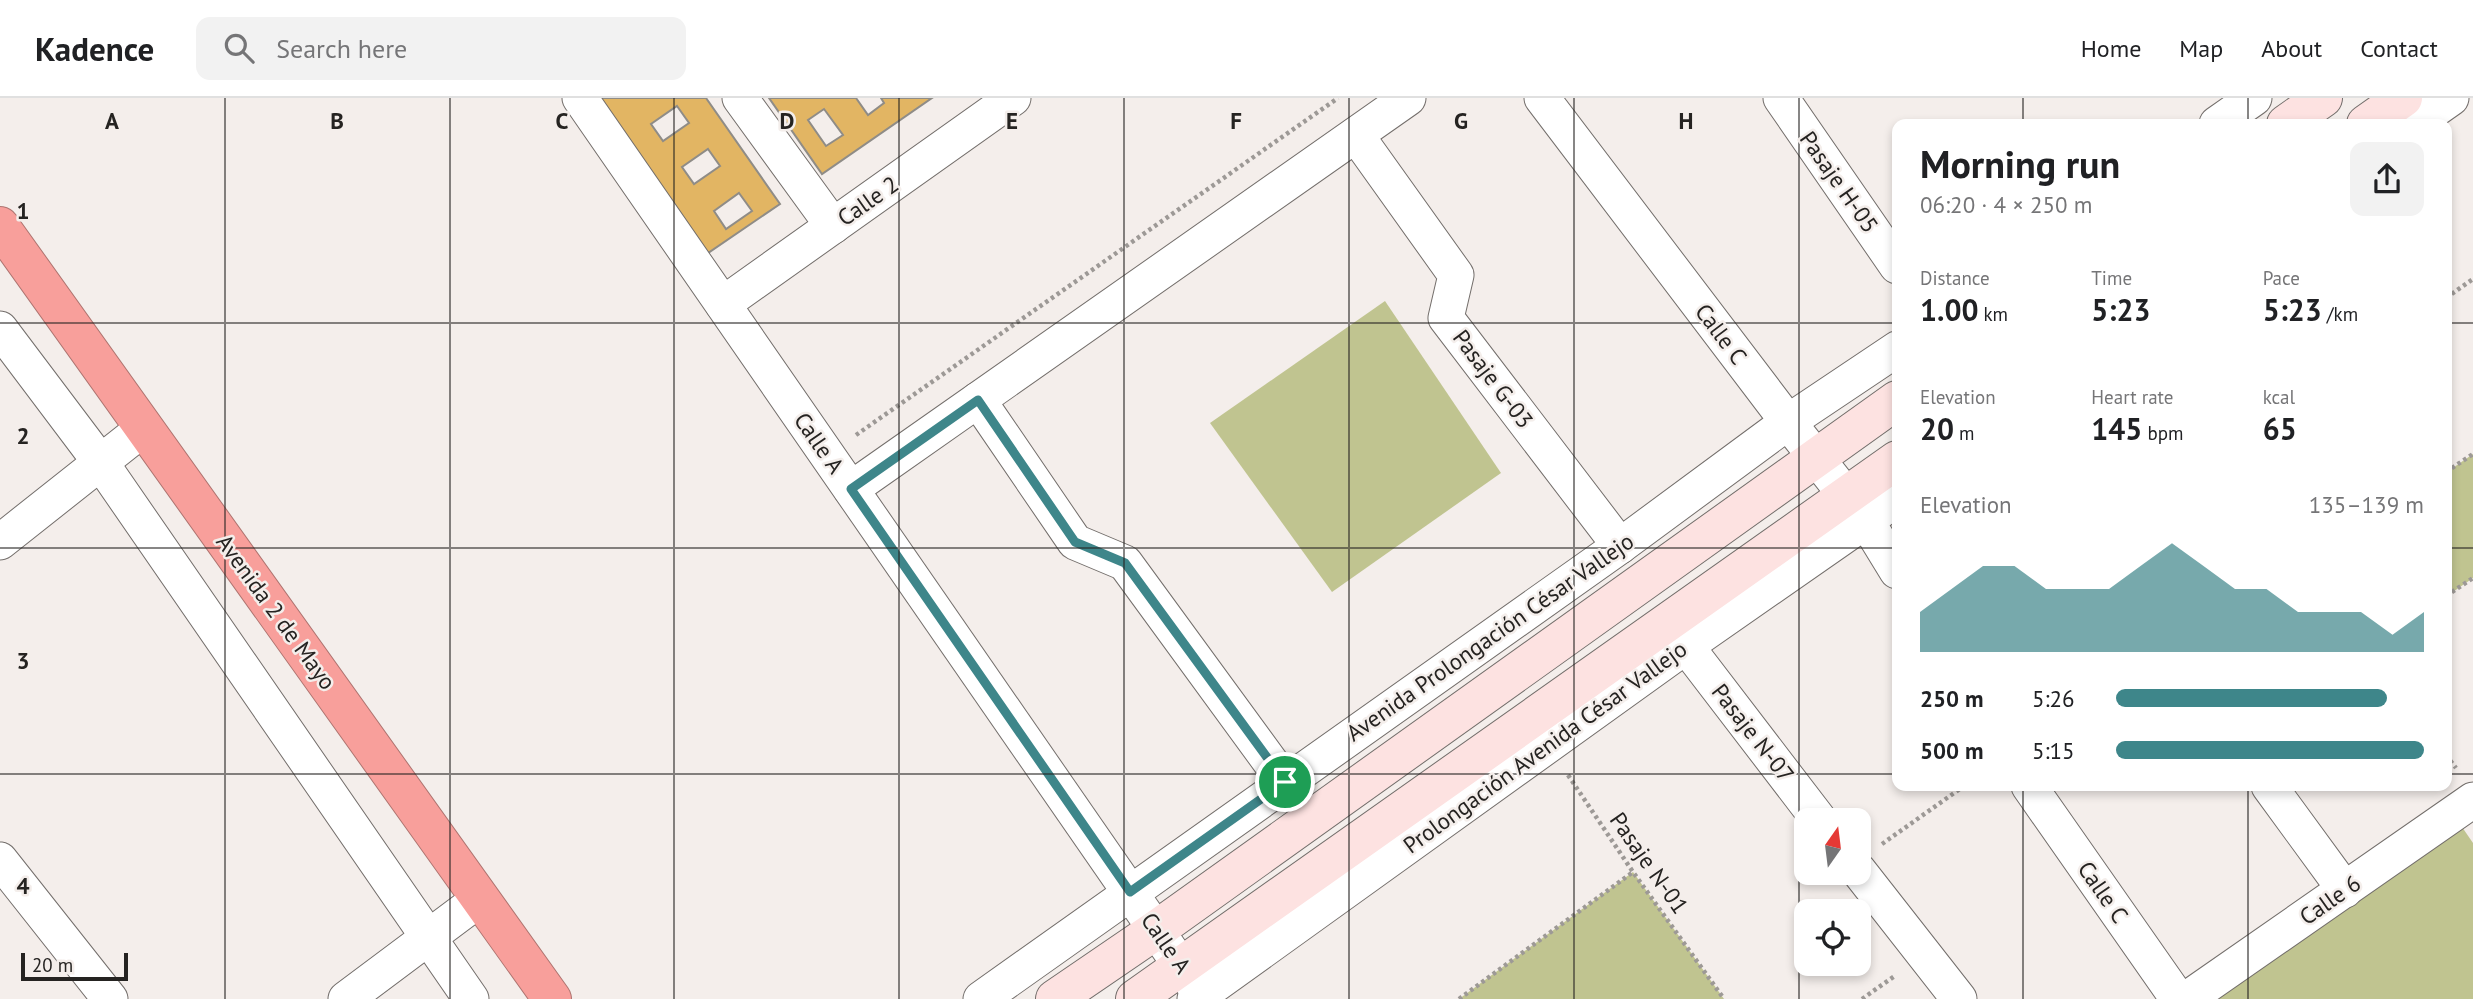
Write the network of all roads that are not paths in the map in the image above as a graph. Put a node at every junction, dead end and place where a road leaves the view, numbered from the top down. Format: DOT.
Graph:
graph roads {
  1 [pos="580,98"];
  2 [pos="740,98"];
  3 [pos="1013,98"];
  4 [pos="1408,98"];
  5 [pos="1542,98"];
  6 [pos="1782,98"];
  7 [pos="2254,98"];
  8 [pos="2323,98"];
  9 [pos="2403,98"];
  10 [pos="2451,98"];
  11 [pos="2224,119"];
  12 [pos="2293,119"];
  13 [pos="2373,119"];
  14 [pos="2421,119"];
  15 [pos="1356,135"];
  16 [pos="0,226"];
  17 [pos="832,226"];
  18 [pos="1892,259"];
  19 [pos="723,304"];
  20 [pos="0,329"];
  21 [pos="1892,352"];
  22 [pos="978,400"];
  23 [pos="1892,404"];
  24 [pos="1788,422"];
  25 [pos="144,428"];
  26 [pos="1816,457"];
  27 [pos="101,463"];
  28 [pos="1892,466"];
  29 [pos="851,489"];
  30 [pos="1892,500"];
  31 [pos="1857,509"];
  32 [pos="0,542"];
  33 [pos="1620,546"];
  34 [pos="1892,563"];
  35 [pos="1686,646"];
  36 [pos="1285,782"];
  37 [pos="2032,791"];
  38 [pos="2273,791"];
  39 [pos="2473,800"];
  40 [pos="1811,808"];
  41 [pos="0,860"];
  42 [pos="1871,861"];
  43 [pos="2346,890"];
  44 [pos="1130,892"];
  45 [pos="481,898"];
  46 [pos="1156,930"];
  47 [pos="428,938"];
  48 [pos="1192,987"];
  49 [pos="110,999"];
  50 [pos="346,999"];
  51 [pos="471,999"];
  52 [pos="552,999"];
  53 [pos="981,999"];
  54 [pos="1055,999"];
  55 [pos="1135,999"];
  56 [pos="1959,999"];
  57 [pos="2178,999"];
  58 [pos="2187,999"];
  1 -- 19 [label="street, Calle A"];
  2 -- 17 [label="street"];
  3 -- 17 [label="street, Calle 2"];
  4 -- 15 [label="street"];
  5 -- 24 [label="street, Calle C"];
  6 -- 18 [label="street, Pasaje H-05"];
  7 -- 11 [label="street"];
  8 -- 12 [label="street"];
  9 -- 13 [label="street"];
  10 -- 14 [label="street"];
  15 -- 22 [label="street"];
  15 -- 33 [label="street, Pasaje G-03"];
  16 -- 25 [label="highway, Avenida 2 de Mayo"];
  17 -- 19 [label="street, Calle 2"];
  19 -- 29 [label="street, Calle A"];
  20 -- 27 [label="street"];
  21 -- 24 [label="street, Avenida Prolongación César Vallejo"];
  22 -- 29 [label="street"];
  22 -- 36 [label="street"];
  23 -- 26 [label="street, Avenida Prolongación César Vallejo"];
  24 -- 26 [label="street, Calle C"];
  24 -- 33 [label="street, Avenida Prolongación César Vallejo"];
  25 -- 27 [label="street"];
  25 -- 45 [label="highway, Avenida 2 de Mayo"];
  26 -- 31 [label="street, Calle C"];
  26 -- 46 [label="street, Avenida Prolongación César Vallejo"];
  27 -- 32 [label="street"];
  27 -- 47 [label="street"];
  28 -- 31 [label="street"];
  29 -- 44 [label="street, Calle A"];
  30 -- 31 [label="street, Prolongación Avenida César Vallejo"];
  31 -- 34 [label="street, Calle C"];
  31 -- 35 [label="street, Prolongación Avenida César Vallejo"];
  31 -- 48 [label="street"];
  33 -- 36 [label="street, Avenida Prolongación César Vallejo"];
  35 -- 40 [label="street, Pasaje N-07"];
  35 -- 48 [label="street, Prolongación Avenida César Vallejo"];
  36 -- 44 [label="street, Avenida Prolongación César Vallejo"];
  37 -- 57 [label="street, Calle C"];
  38 -- 43 [label="street"];
  39 -- 43 [label="street, Calle 6"];
  41 -- 49 [label="street"];
  42 -- 56 [label="street"];
  43 -- 58 [label="street, Calle 6"];
  44 -- 46 [label="street, Calle A"];
  44 -- 53 [label="street, Avenida Prolongación César Vallejo"];
  45 -- 47 [label="street"];
  45 -- 52 [label="highway, Avenida 2 de Mayo"];
  46 -- 48 [label="street, Calle A"];
  46 -- 54 [label="street, Avenida Prolongación César Vallejo"];
  47 -- 50 [label="street"];
  47 -- 51 [label="street"];
  48 -- 55 [label="street"];
}
